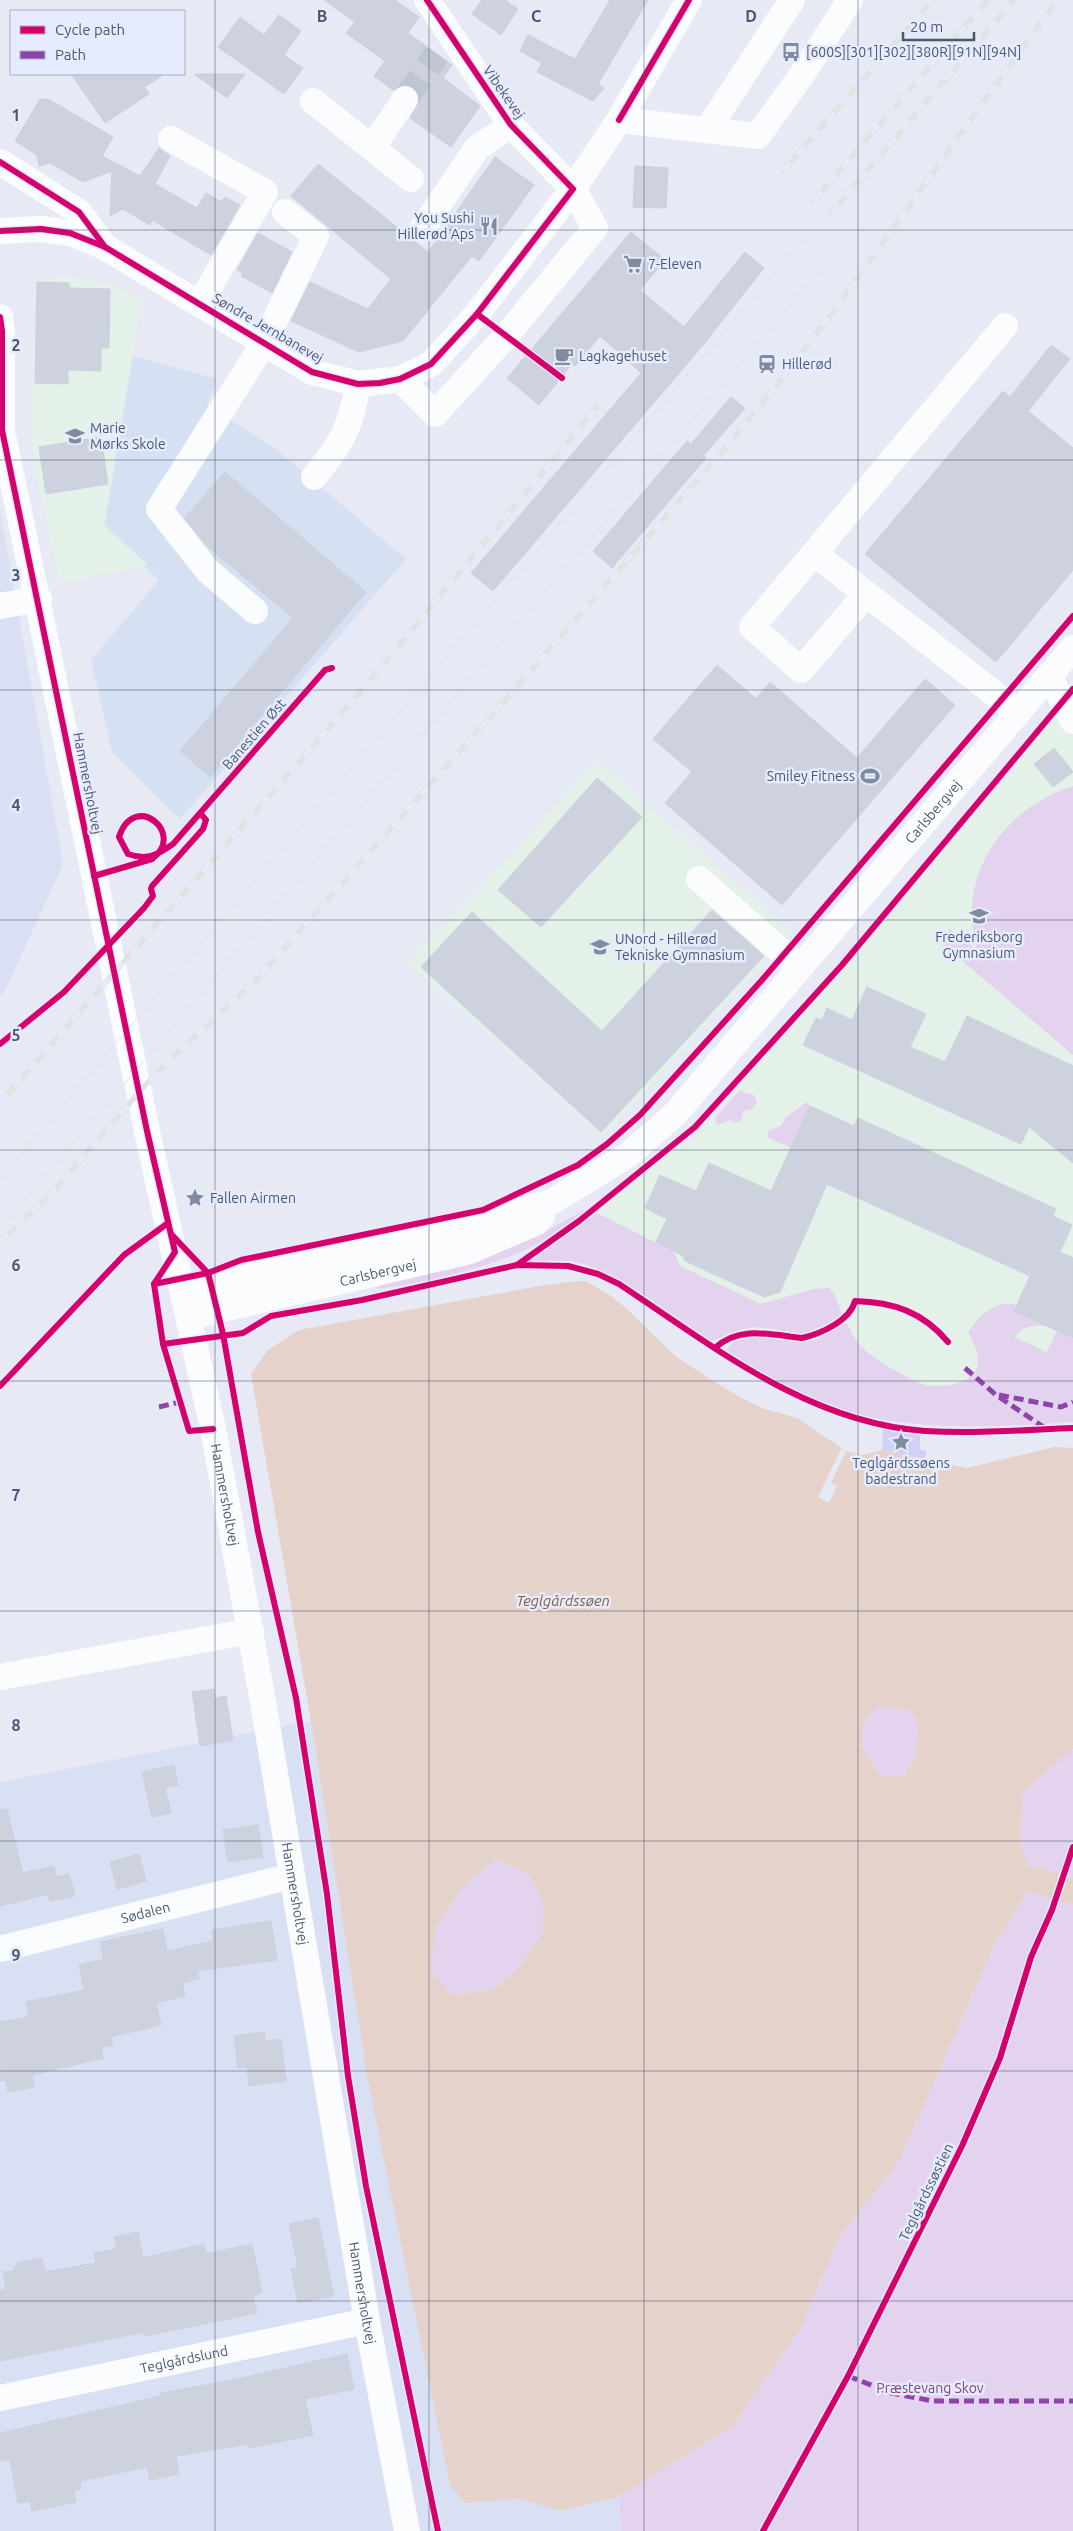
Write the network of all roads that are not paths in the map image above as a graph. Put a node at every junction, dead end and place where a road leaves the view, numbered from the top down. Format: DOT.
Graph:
graph roads {
  1 [pos="427,0"];
  2 [pos="689,0"];
  3 [pos="792,0"];
  4 [pos="850,0"];
  5 [pos="405,99"];
  6 [pos="313,101"];
  7 [pos="620,120"];
  8 [pos="511,125"];
  9 [pos="708,129"];
  10 [pos="170,139"];
  11 [pos="372,148"];
  12 [pos="0,162"];
  13 [pos="411,179"];
  14 [pos="573,189"];
  15 [pos="285,212"];
  16 [pos="422,229"];
  17 [pos="0,231"];
  18 [pos="106,247"];
  19 [pos="200,303"];
  20 [pos="0,317"];
  21 [pos="1005,326"];
  22 [pos="264,343"];
  23 [pos="400,379"];
  24 [pos="358,384"];
  25 [pos="314,477"];
  26 [pos="815,554"];
  27 [pos="866,594"];
  28 [pos="38,599"];
  29 [pos="0,606"];
  30 [pos="255,611"];
  31 [pos="1065,661"];
  32 [pos="1018,712"];
  33 [pos="1073,721"];
  34 [pos="699,879"];
  35 [pos="800,968"];
  36 [pos="553,1201"];
  37 [pos="184,1292"];
  38 [pos="189,1317"];
  39 [pos="251,1631"];
  40 [pos="0,1677"];
  41 [pos="291,1876"];
  42 [pos="0,1949"];
  43 [pos="367,2321"];
  44 [pos="0,2398"];
  45 [pos="407,2531"];
  1 -- 8 [label="street, Vibekevej"];
  2 -- 7 [label="street, Søndre Jernbanevej"];
  3 -- 9 [label="street"];
  4 -- 9 [label="street"];
  5 -- 11 [label="street"];
  6 -- 11 [label="street"];
  7 -- 9 [label="street"];
  7 -- 14 [label="street, Søndre Jernbanevej"];
  8 -- 14 [label="street, Vibekevej"];
  8 -- 16 [label="street"];
  10 -- 19 [label="street"];
  11 -- 13 [label="street"];
  12 -- 18 [label="street"];
  14 -- 23 [label="street, Søndre Jernbanevej"];
  14 -- 23 [label="street, Vibekevej"];
  15 -- 22 [label="street"];
  17 -- 18 [label="street, Søndre Jernbanevej"];
  18 -- 19 [label="street, Søndre Jernbanevej"];
  19 -- 22 [label="street, Søndre Jernbanevej"];
  20 -- 28 [label="street, Hammersholtvej"];
  21 -- 26 [label="street"];
  22 -- 24 [label="street, Søndre Jernbanevej"];
  22 -- 30 [label="street"];
  23 -- 24 [label="street, Søndre Jernbanevej"];
  24 -- 25 [label="street"];
  26 -- 27 [label="street"];
  26 -- 27 [label="street"];
  27 -- 32 [label="street"];
  28 -- 29 [label="street"];
  28 -- 37 [label="street, Hammersholtvej"];
  31 -- 32 [label="street, Carlsbergvej"];
  31 -- 33 [label="street"];
  32 -- 35 [label="street, Carlsbergvej"];
  34 -- 35 [label="street"];
  35 -- 36 [label="street, Carlsbergvej"];
  36 -- 37 [label="street, Carlsbergvej"];
  36 -- 38 [label="street, Carlsbergvej"];
  37 -- 38 [label="street, Hammersholtvej"];
  38 -- 39 [label="street, Hammersholtvej"];
  39 -- 40 [label="street"];
  39 -- 41 [label="street, Hammersholtvej"];
  41 -- 42 [label="street, Sødalen"];
  41 -- 43 [label="street, Hammersholtvej"];
  43 -- 44 [label="street, Teglgårdslund"];
  43 -- 45 [label="street, Hammersholtvej"];
}
